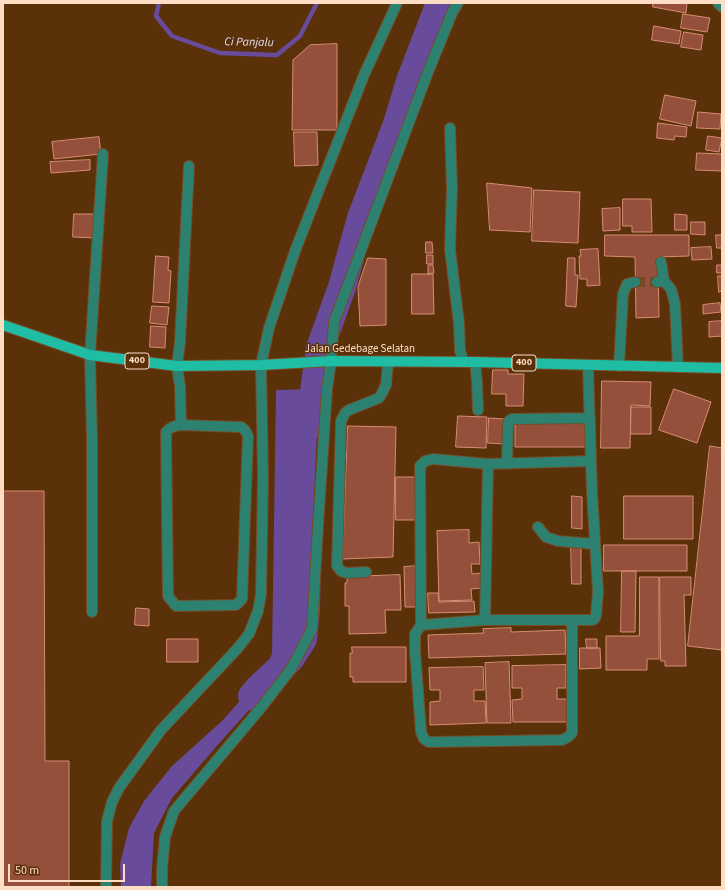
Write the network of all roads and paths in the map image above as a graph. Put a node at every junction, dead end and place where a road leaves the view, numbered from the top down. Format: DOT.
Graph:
graph roads {
  1 [pos="397,3"];
  2 [pos="458,3"];
  3 [pos="718,3"];
  4 [pos="722,7"];
  5 [pos="450,128"];
  6 [pos="103,154"];
  7 [pos="189,166"];
  8 [pos="661,262"];
  9 [pos="635,282"];
  10 [pos="3,325"];
  11 [pos="90,355"];
  12 [pos="328,361"];
  13 [pos="388,362"];
  14 [pos="464,362"];
  15 [pos="475,362"];
  16 [pos="261,365"];
  17 [pos="588,365"];
  18 [pos="177,366"];
  19 [pos="619,366"];
  20 [pos="678,367"];
  21 [pos="722,368"];
  22 [pos="478,410"];
  23 [pos="590,418"];
  24 [pos="181,425"];
  25 [pos="591,461"];
  26 [pos="507,463"];
  27 [pos="488,464"];
  28 [pos="538,527"];
  29 [pos="595,544"];
  30 [pos="366,572"];
  31 [pos="92,612"];
  32 [pos="485,620"];
  33 [pos="572,620"];
  34 [pos="421,624"];
  35 [pos="106,887"];
  36 [pos="162,887"];
  1 -- 16 [label="street"];
  2 -- 12 [label="street"];
  3 -- 4 [label="street"];
  5 -- 14 [label="street"];
  6 -- 11 [label="street"];
  7 -- 18 [label="street"];
  8 -- 20 [label="street"];
  9 -- 19 [label="street"];
  10 -- 11 [label="main road, Jalan Gedebage Selatan / 400"];
  11 -- 18 [label="main road, Jalan Gedebage Selatan / 400"];
  11 -- 31 [label="street"];
  12 -- 13 [label="main road, Jalan Gedebage Selatan / 400"];
  12 -- 16 [label="main road, Jalan Gedebage Selatan / 400"];
  12 -- 36 [label="street"];
  13 -- 14 [label="main road, Jalan Gedebage Selatan / 400"];
  13 -- 30 [label="street"];
  14 -- 15 [label="main road, Jalan Gedebage Selatan / 400"];
  15 -- 17 [label="main road, Jalan Gedebage Selatan / 400"];
  15 -- 22 [label="street"];
  16 -- 18 [label="main road, Jalan Gedebage Selatan / 400"];
  16 -- 35 [label="street"];
  17 -- 19 [label="main road, Jalan Gedebage Selatan / 400"];
  17 -- 23 [label="street"];
  18 -- 24 [label="street"];
  19 -- 20 [label="main road, Jalan Gedebage Selatan / 400"];
  20 -- 21 [label="main road, Jalan Gedebage Selatan / 400"];
  23 -- 25 [label="street"];
  23 -- 26 [label="street"];
  24 -- 24 [label="street"];
  25 -- 26 [label="street"];
  25 -- 29 [label="street"];
  26 -- 27 [label="street"];
  27 -- 32 [label="street"];
  27 -- 34 [label="street"];
  28 -- 29 [label="street"];
  29 -- 33 [label="street"];
  32 -- 33 [label="street"];
  32 -- 34 [label="street"];
  33 -- 34 [label="street"];
}
